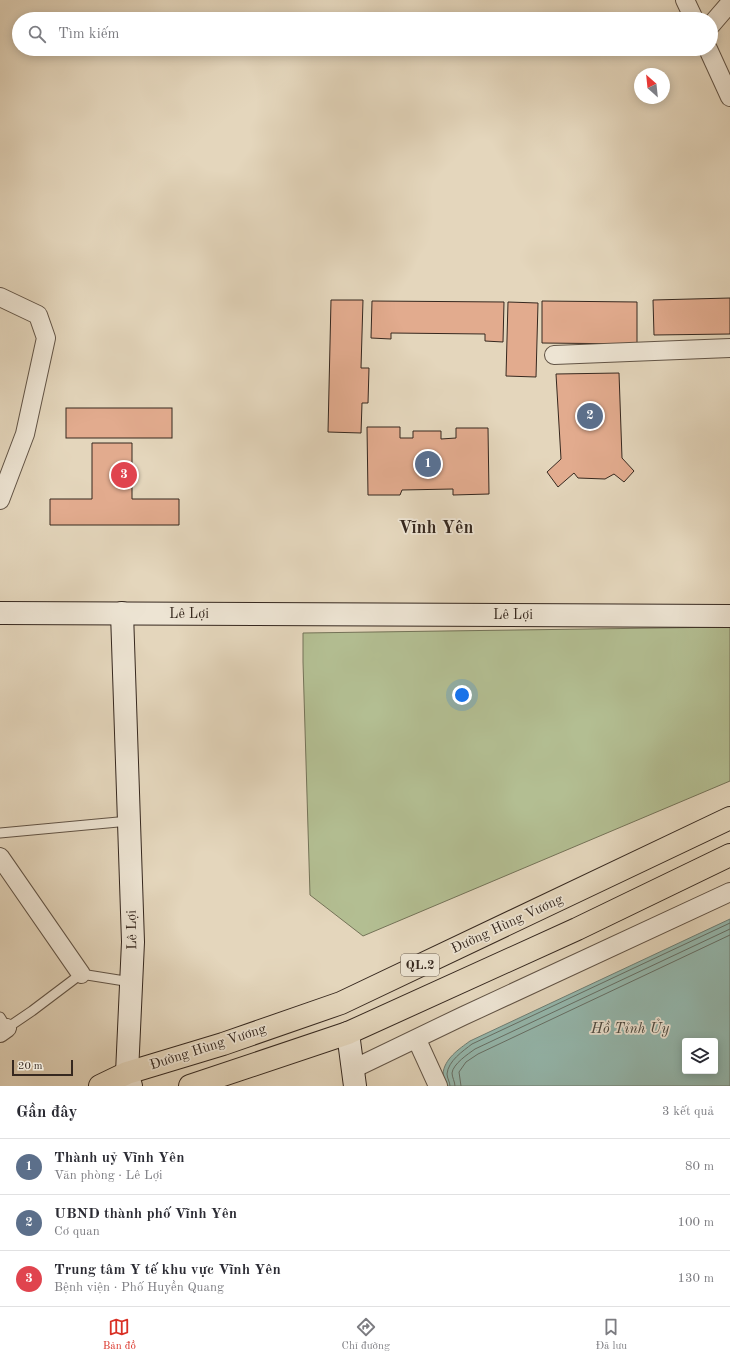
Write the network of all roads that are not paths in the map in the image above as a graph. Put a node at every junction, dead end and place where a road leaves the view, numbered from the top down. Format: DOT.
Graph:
graph roads {
  1 [pos="685,0"];
  2 [pos="730,3"];
  3 [pos="691,12"];
  4 [pos="718,17"];
  5 [pos="711,56"];
  6 [pos="730,97"];
  7 [pos="0,296"];
  8 [pos="730,348"];
  9 [pos="554,355"];
  10 [pos="0,500"];
  11 [pos="0,613"];
  12 [pos="122,613"];
  13 [pos="730,616"];
  14 [pos="730,818"];
  15 [pos="129,821"];
  16 [pos="0,833"];
  17 [pos="730,855"];
  18 [pos="0,857"];
  19 [pos="730,892"];
  20 [pos="81,974"];
  21 [pos="131,982"];
  22 [pos="2,1026"];
  23 [pos="348,1033"];
  24 [pos="417,1040"];
  25 [pos="354,1078"];
  26 [pos="129,1080"];
  27 [pos="100,1086"];
  28 [pos="190,1086"];
  29 [pos="438,1086"];
  1 -- 3 [label="street"];
  2 -- 4 [label="street"];
  5 -- 6 [label="street"];
  7 -- 10 [label="street"];
  8 -- 9 [label="street"];
  11 -- 12 [label="street"];
  12 -- 13 [label="street, Lê Lợi"];
  12 -- 15 [label="street, Lê Lợi"];
  14 -- 26 [label="main road, Đường Hùng Vương / QL.2"];
  15 -- 16 [label="lane"];
  15 -- 21 [label="street, Lê Lợi"];
  17 -- 23 [label="main road, QL.2"];
  18 -- 20 [label="street"];
  19 -- 24 [label="street"];
  20 -- 21 [label="lane"];
  20 -- 22 [label="lane"];
  21 -- 26 [label="street, Lê Lợi"];
  23 -- 25 [label="street"];
  23 -- 28 [label="main road, QL.2"];
  24 -- 25 [label="street"];
  24 -- 29 [label="street"];
  26 -- 27 [label="main road, Đường Hùng Vương / QL.2"];
}
